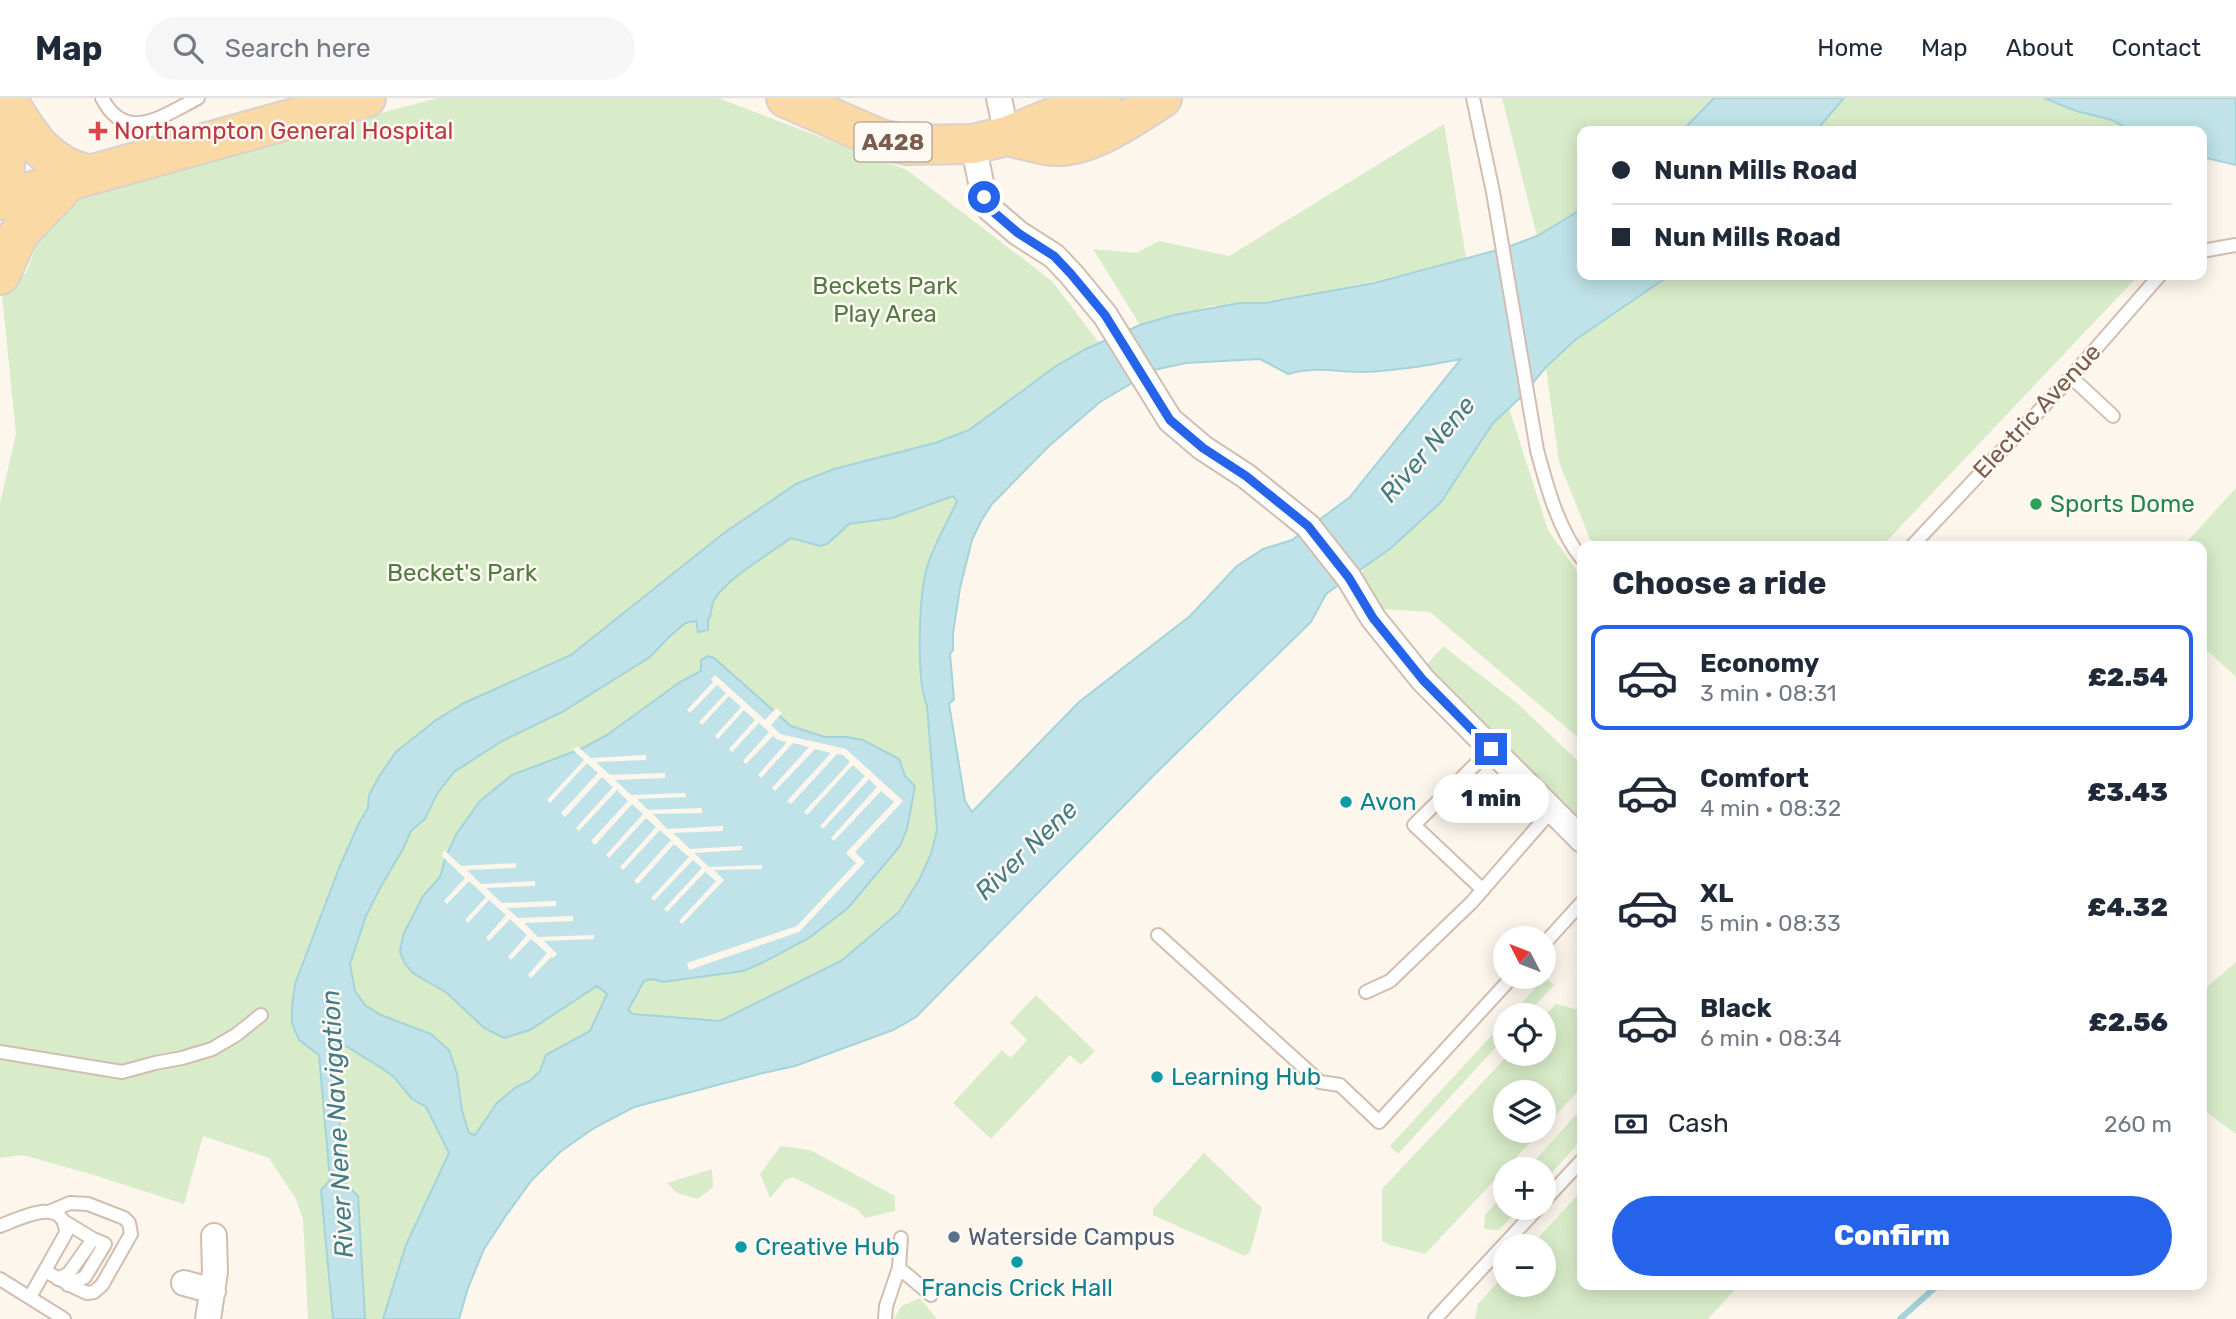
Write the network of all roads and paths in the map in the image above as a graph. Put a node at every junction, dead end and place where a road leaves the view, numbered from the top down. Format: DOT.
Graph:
graph roads {
  1 [pos="6,98"];
  2 [pos="102,98"];
  3 [pos="198,98"];
  4 [pos="366,98"];
  5 [pos="786,98"];
  6 [pos="999,98"];
  7 [pos="1101,98"];
  8 [pos="1162,98"];
  9 [pos="1473,98"];
  10 [pos="0,107"];
  11 [pos="990,140"];
  12 [pos="79,178"];
  13 [pos="0,192"];
  14 [pos="0,200"];
  15 [pos="2236,245"];
  16 [pos="2207,250"];
  17 [pos="0,275"];
  18 [pos="2156,280"];
  19 [pos="2071,377"];
  20 [pos="2113,416"];
  21 [pos="1917,541"];
  22 [pos="1577,550"];
  23 [pos="1491,749"];
  24 [pos="1552,810"];
  25 [pos="1577,835"];
  26 [pos="1483,890"];
  27 [pos="1577,908"];
  28 [pos="1556,931"];
  29 [pos="1158,935"];
  30 [pos="1501,989"];
  31 [pos="1366,992"];
  32 [pos="261,1015"];
  33 [pos="0,1052"];
  34 [pos="1577,1165"];
  35 [pos="1556,1188"];
  36 [pos="51,1211"];
  37 [pos="1527,1220"];
  38 [pos="65,1222"];
  39 [pos="0,1226"];
  40 [pos="214,1236"];
  41 [pos="901,1238"];
  42 [pos="899,1268"];
  43 [pos="45,1271"];
  44 [pos="0,1279"];
  45 [pos="63,1282"];
  46 [pos="184,1283"];
  47 [pos="214,1291"];
  48 [pos="932,1295"];
  49 [pos="30,1297"];
  50 [pos="64,1319"];
  51 [pos="208,1319"];
  52 [pos="885,1319"];
  53 [pos="1435,1319"];
  1 -- 12 [label="main road"];
  2 -- 3 [label="lane"];
  4 -- 12 [label="main road"];
  5 -- 11 [label="main road, A428"];
  6 -- 11 [label="street"];
  7 -- 11 [label="main road, A428"];
  8 -- 11 [label="main road, A428"];
  9 -- 22 [label="lane"];
  10 -- 13 [label="main road"];
  11 -- 23 [label="street"];
  12 -- 14 [label="main road"];
  12 -- 17 [label="main road"];
  15 -- 16 [label="lane"];
  18 -- 19 [label="lane, Electric Avenue"];
  19 -- 20 [label="lane"];
  19 -- 21 [label="lane, Electric Avenue"];
  23 -- 24 [label="street"];
  23 -- 26 [label="lane"];
  24 -- 25 [label="street"];
  24 -- 26 [label="lane"];
  26 -- 31 [label="lane"];
  27 -- 28 [label="lane"];
  29 -- 30 [label="lane"];
  32 -- 33 [label="lane"];
  34 -- 35 [label="lane"];
  36 -- 38 [label="lane"];
  36 -- 39 [label="lane"];
  36 -- 45 [label="lane"];
  37 -- 53 [label="lane"];
  38 -- 43 [label="lane"];
  38 -- 45 [label="lane"];
  40 -- 47 [label="street"];
  41 -- 42 [label="lane"];
  42 -- 48 [label="lane"];
  42 -- 52 [label="lane"];
  43 -- 45 [label="lane"];
  43 -- 49 [label="lane"];
  44 -- 49 [label="lane"];
  46 -- 47 [label="street"];
  47 -- 51 [label="street"];
  49 -- 50 [label="lane"];
}
